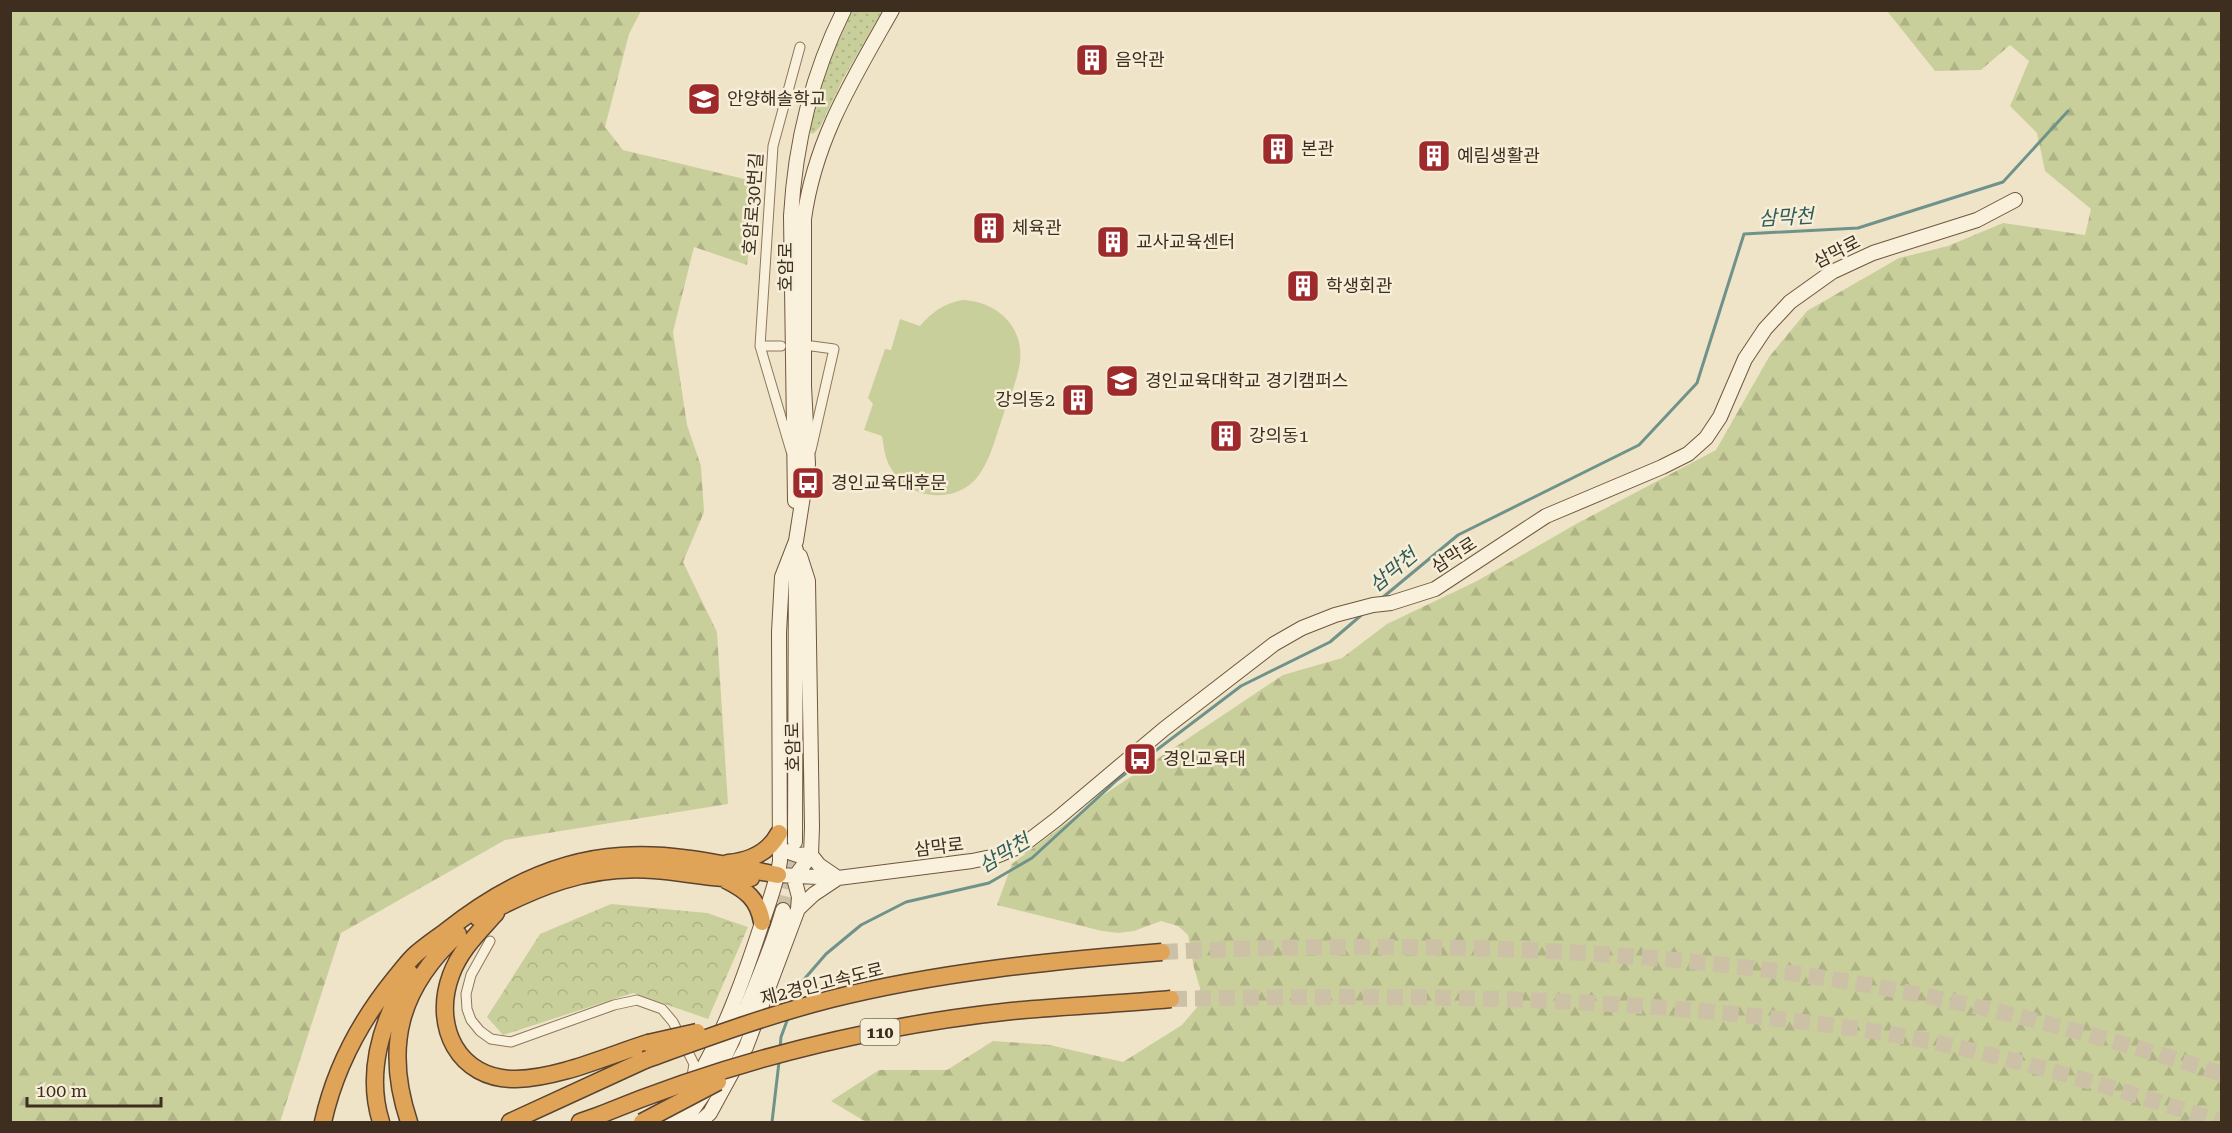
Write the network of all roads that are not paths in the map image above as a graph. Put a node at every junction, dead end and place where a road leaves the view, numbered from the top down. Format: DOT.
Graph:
graph roads {
  1 [pos="844,10"];
  2 [pos="892,10"];
  3 [pos="800,47"];
  4 [pos="2015,200"];
  5 [pos="760,346"];
  6 [pos="781,346"];
  7 [pos="812,346"];
  8 [pos="801,465"];
  9 [pos="796,541"];
  10 [pos="780,841"];
  11 [pos="795,842"];
  12 [pos="811,854"];
  13 [pos="716,869"];
  14 [pos="786,876"];
  15 [pos="838,878"];
  16 [pos="768,903"];
  17 [pos="504,904"];
  18 [pos="783,909"];
  19 [pos="798,909"];
  20 [pos="762,922"];
  21 [pos="793,924"];
  22 [pos="440,935"];
  23 [pos="490,941"];
  24 [pos="1162,952"];
  25 [pos="1171,999"];
  26 [pos="771,1016"];
  27 [pos="766,1057"];
  28 [pos="688,1093"];
  29 [pos="380,1121"];
  30 [pos="323,1122"];
  31 [pos="409,1122"];
  32 [pos="510,1122"];
  33 [pos="580,1122"];
  34 [pos="642,1122"];
  35 [pos="667,1122"];
  36 [pos="683,1122"];
  37 [pos="700,1122"];
  1 -- 8 [label="main road, 호암로"];
  2 -- 8 [label="main road, 호암로"];
  3 -- 5 [label="street, 호암로30번길"];
  4 -- 15 [label="main road, 삼막로"];
  5 -- 6 [label="street"];
  5 -- 8 [label="street"];
  7 -- 8 [label="street"];
  8 -- 9 [label="main road, 호암로"];
  9 -- 10 [label="main road, 호암로"];
  9 -- 11 [label="main road, 호암로"];
  9 -- 12 [label="main road, 호암로"];
  10 -- 12 [label="main road"];
  10 -- 13 [label="highway"];
  10 -- 14 [label="main road, 호암로"];
  12 -- 14 [label="main road"];
  12 -- 15 [label="main road"];
  13 -- 14 [label="highway"];
  13 -- 17 [label="highway"];
  13 -- 20 [label="highway"];
  13 -- 22 [label="highway"];
  14 -- 15 [label="main road, 삼막로"];
  14 -- 16 [label="main road"];
  14 -- 19 [label="main road"];
  15 -- 19 [label="main road"];
  16 -- 20 [label="main road"];
  16 -- 21 [label="main road"];
  17 -- 26 [label="highway, bridge"];
  17 -- 31 [label="highway"];
  18 -- 36 [label="main road"];
  19 -- 21 [label="main road"];
  20 -- 28 [label="main road"];
  21 -- 37 [label="main road"];
  22 -- 29 [label="highway"];
  22 -- 30 [label="highway"];
  23 -- 28 [label="street"];
  24 -- 26 [label="highway, 제2경인고속도로 / 110, bridge"];
  25 -- 27 [label="highway, 110, bridge"];
  26 -- 32 [label="highway, 제2경인고속도로 / 110, bridge"];
  27 -- 33 [label="highway, 110, bridge"];
  27 -- 34 [label="highway, bridge"];
  28 -- 35 [label="main road"];
}
